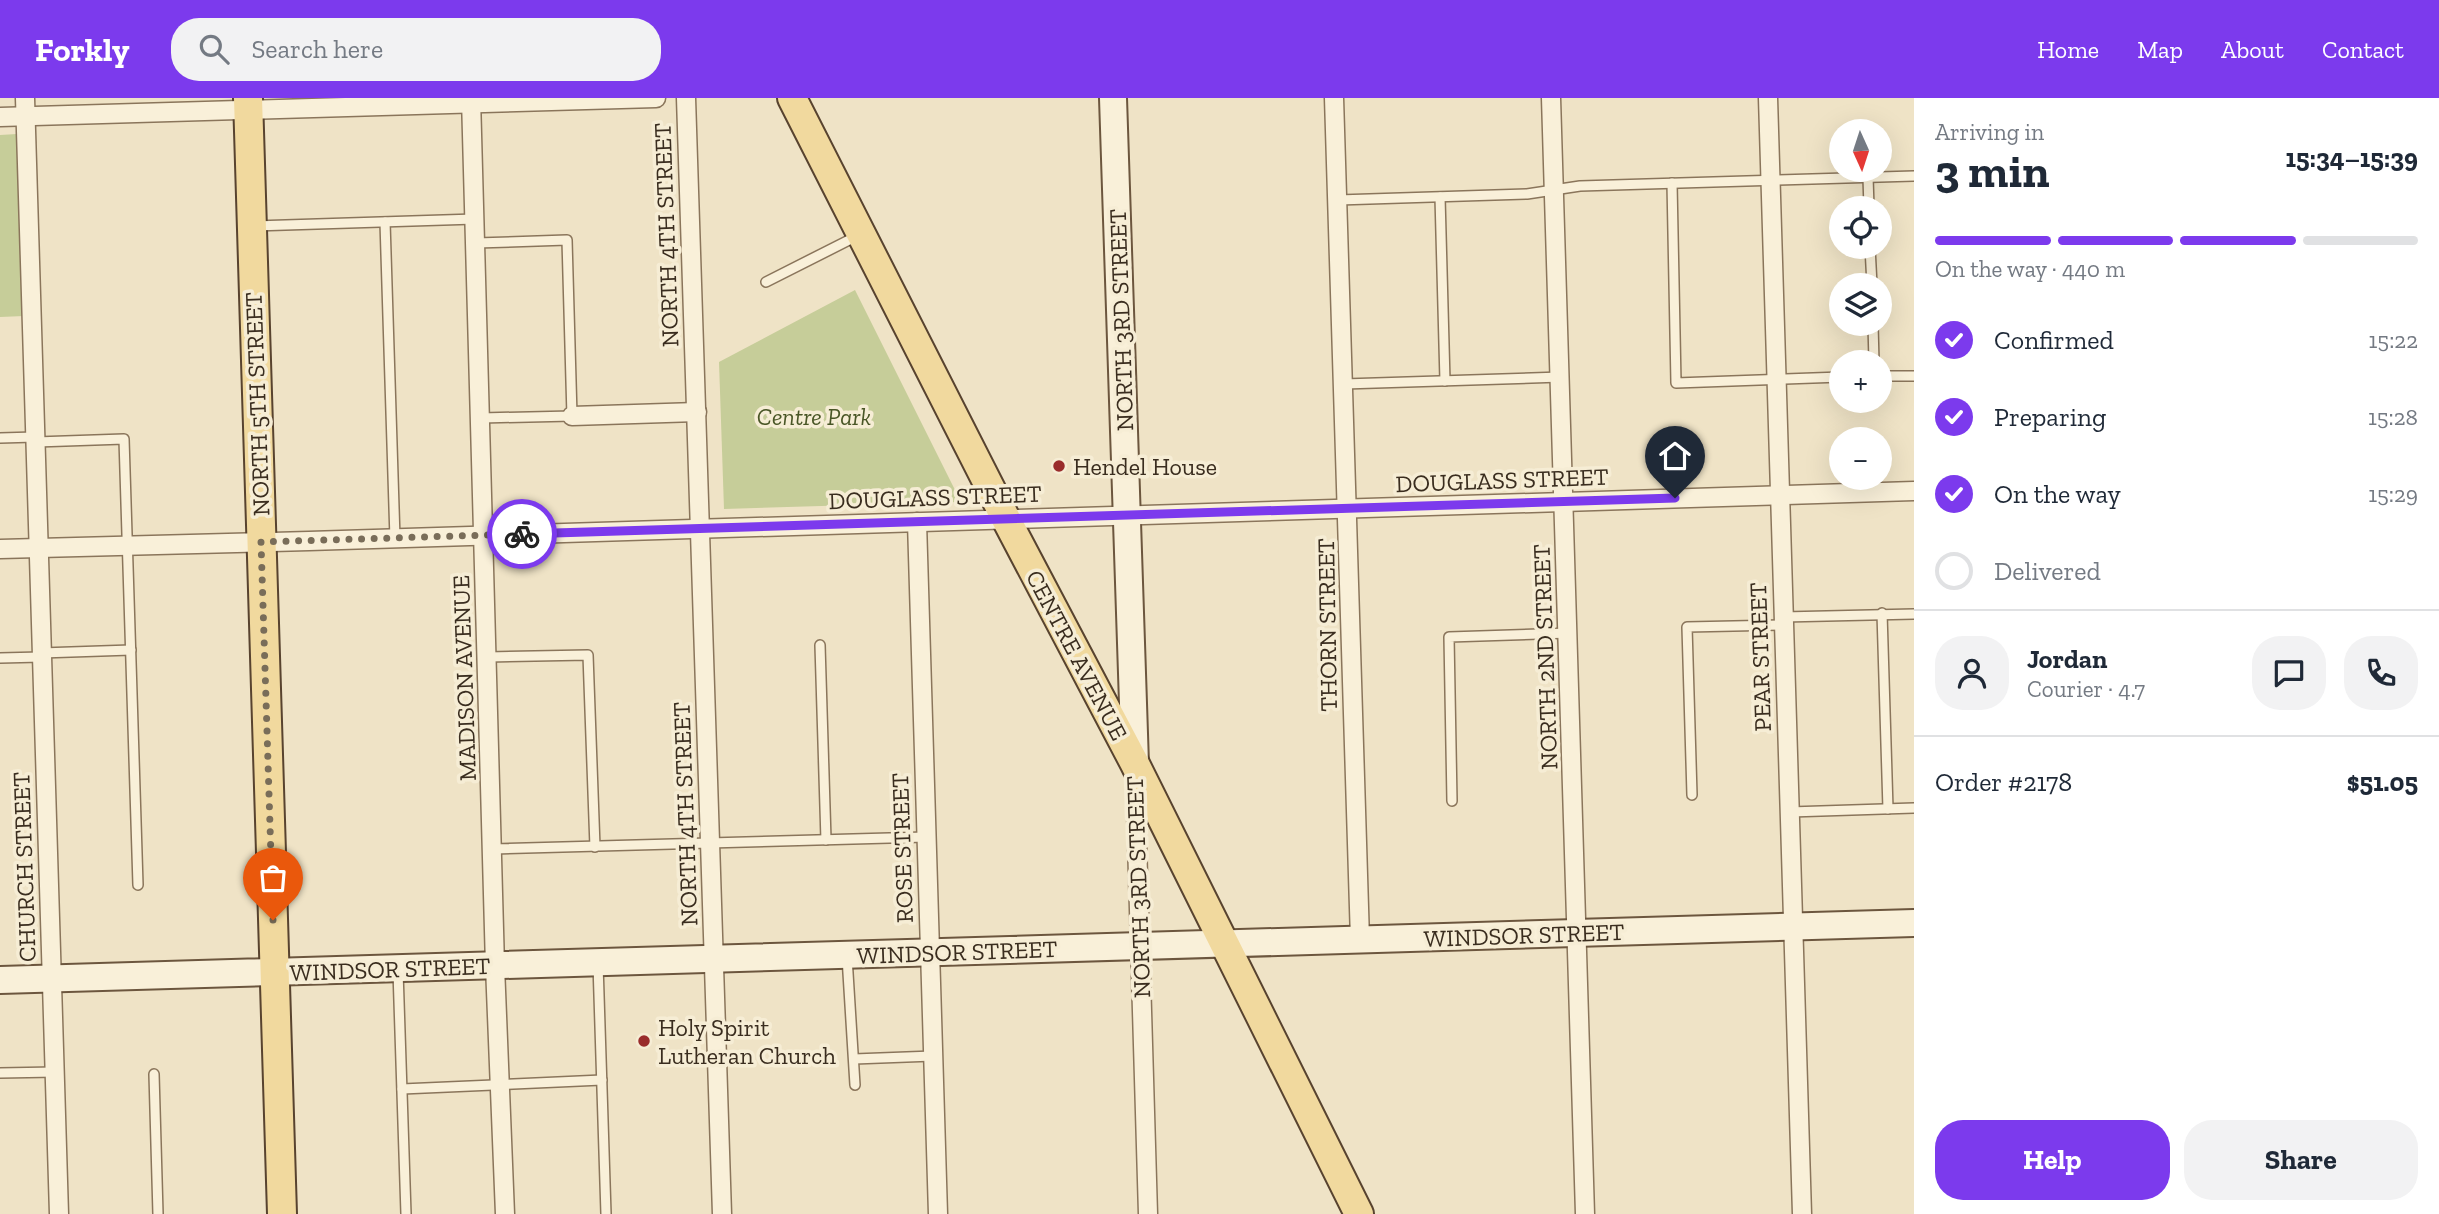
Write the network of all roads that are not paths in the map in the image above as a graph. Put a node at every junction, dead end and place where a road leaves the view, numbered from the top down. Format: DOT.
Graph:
graph roads {
  1 [pos="25,98"];
  2 [pos="656,98"];
  3 [pos="686,98"];
  4 [pos="792,98"];
  5 [pos="1113,98"];
  6 [pos="1334,98"];
  7 [pos="1551,98"];
  8 [pos="1768,98"];
  9 [pos="471,100"];
  10 [pos="248,104"];
  11 [pos="0,117"];
  12 [pos="26,117"];
  13 [pos="1892,176"];
  14 [pos="1914,176"];
  15 [pos="1829,178"];
  16 [pos="1770,180"];
  17 [pos="1671,183"];
  18 [pos="1555,190"];
  19 [pos="1440,197"];
  20 [pos="1338,200"];
  21 [pos="475,219"];
  22 [pos="386,222"];
  23 [pos="252,226"];
  24 [pos="861,234"];
  25 [pos="476,243"];
  26 [pos="766,282"];
  27 [pos="1892,376"];
  28 [pos="1914,376"];
  29 [pos="1560,377"];
  30 [pos="1829,377"];
  31 [pos="1776,379"];
  32 [pos="1445,380"];
  33 [pos="1344,384"];
  34 [pos="696,412"];
  35 [pos="572,416"];
  36 [pos="481,418"];
  37 [pos="0,438"];
  38 [pos="35,439"];
  39 [pos="1914,491"];
  40 [pos="1780,495"];
  41 [pos="1564,503"];
  42 [pos="1349,509"];
  43 [pos="1127,516"];
  44 [pos="1006,519"];
  45 [pos="917,522"];
  46 [pos="700,528"];
  47 [pos="485,535"];
  48 [pos="395,538"];
  49 [pos="261,542"];
  50 [pos="128,545"];
  51 [pos="38,548"];
  52 [pos="0,549"];
  53 [pos="1882,614"];
  54 [pos="1914,614"];
  55 [pos="1784,621"];
  56 [pos="1569,633"];
  57 [pos="820,645"];
  58 [pos="131,650"];
  59 [pos="41,655"];
  60 [pos="488,657"];
  61 [pos="0,658"];
  62 [pos="1135,764"];
  63 [pos="1692,795"];
  64 [pos="1452,801"];
  65 [pos="1914,808"];
  66 [pos="1888,809"];
  67 [pos="1790,813"];
  68 [pos="926,837"];
  69 [pos="826,840"];
  70 [pos="711,843"];
  71 [pos="595,847"];
  72 [pos="494,849"];
  73 [pos="138,885"];
  74 [pos="1914,923"];
  75 [pos="1794,927"];
  76 [pos="1577,934"];
  77 [pos="1360,940"];
  78 [pos="1224,944"];
  79 [pos="1140,947"];
  80 [pos="930,953"];
  81 [pos="847,956"];
  82 [pos="714,960"];
  83 [pos="598,963"];
  84 [pos="495,966"];
  85 [pos="398,969"];
  86 [pos="275,972"];
  87 [pos="52,979"];
  88 [pos="0,980"];
  89 [pos="933,1056"];
  90 [pos="853,1059"];
  91 [pos="55,1072"];
  92 [pos="0,1073"];
  93 [pos="154,1074"];
  94 [pos="602,1080"];
  95 [pos="501,1084"];
  96 [pos="855,1085"];
  97 [pos="402,1090"];
  98 [pos="59,1214"];
  99 [pos="158,1214"];
  100 [pos="282,1214"];
  101 [pos="406,1214"];
  102 [pos="505,1214"];
  103 [pos="606,1214"];
  104 [pos="722,1214"];
  105 [pos="938,1214"];
  106 [pos="1148,1214"];
  107 [pos="1359,1214"];
  108 [pos="1585,1214"];
  109 [pos="1802,1214"];
  1 -- 12 [label="street, CHURCH STREET"];
  2 -- 9 [label="street"];
  3 -- 34 [label="street, NORTH 4TH STREET"];
  4 -- 24 [label="main road, CENTRE AVENUE"];
  5 -- 43 [label="main road, NORTH 3RD STREET"];
  6 -- 20 [label="street, THORN STREET"];
  7 -- 18 [label="street, NORTH 2ND STREET"];
  8 -- 16 [label="street, PEAR STREET"];
  9 -- 10 [label="street"];
  9 -- 21 [label="street, MADISON AVENUE"];
  10 -- 12 [label="street"];
  10 -- 23 [label="main road, NORTH 5TH STREET"];
  11 -- 12 [label="street"];
  12 -- 38 [label="street, CHURCH STREET"];
  13 -- 14 [label="lane"];
  15 -- 16 [label="lane"];
  16 -- 17 [label="lane"];
  16 -- 31 [label="street, PEAR STREET"];
  17 -- 18 [label="lane"];
  17 -- 31 [label="lane"];
  18 -- 19 [label="lane"];
  18 -- 29 [label="street, NORTH 2ND STREET"];
  19 -- 20 [label="lane"];
  19 -- 32 [label="lane"];
  20 -- 33 [label="street, THORN STREET"];
  21 -- 22 [label="lane"];
  21 -- 25 [label="street, MADISON AVENUE"];
  22 -- 23 [label="lane"];
  22 -- 48 [label="lane"];
  23 -- 49 [label="main road, NORTH 5TH STREET"];
  24 -- 26 [label="lane"];
  24 -- 44 [label="main road, CENTRE AVENUE"];
  25 -- 35 [label="lane"];
  25 -- 36 [label="street, MADISON AVENUE"];
  27 -- 28 [label="lane"];
  29 -- 32 [label="lane"];
  29 -- 41 [label="street, NORTH 2ND STREET"];
  30 -- 31 [label="lane"];
  31 -- 40 [label="street, PEAR STREET"];
  32 -- 33 [label="lane"];
  33 -- 42 [label="street, THORN STREET"];
  34 -- 35 [label="street"];
  34 -- 46 [label="street, NORTH 4TH STREET"];
  35 -- 36 [label="lane"];
  36 -- 47 [label="street, MADISON AVENUE"];
  37 -- 38 [label="lane"];
  38 -- 50 [label="lane"];
  38 -- 51 [label="street, CHURCH STREET"];
  39 -- 40 [label="street, DOUGLASS STREET"];
  40 -- 41 [label="street, DOUGLASS STREET"];
  40 -- 55 [label="street, PEAR STREET"];
  41 -- 42 [label="street, DOUGLASS STREET"];
  41 -- 56 [label="street, NORTH 2ND STREET"];
  42 -- 43 [label="street, DOUGLASS STREET"];
  42 -- 77 [label="street, THORN STREET"];
  43 -- 44 [label="street, DOUGLASS STREET"];
  43 -- 62 [label="main road, NORTH 3RD STREET"];
  44 -- 45 [label="street, DOUGLASS STREET"];
  44 -- 62 [label="main road, CENTRE AVENUE"];
  45 -- 46 [label="street, DOUGLASS STREET"];
  45 -- 68 [label="street, ROSE STREET"];
  46 -- 47 [label="street, DOUGLASS STREET"];
  46 -- 70 [label="street, NORTH 4TH STREET"];
  47 -- 48 [label="street, DOUGLASS STREET"];
  47 -- 60 [label="street, MADISON AVENUE"];
  48 -- 49 [label="street, DOUGLASS STREET"];
  49 -- 50 [label="street, DOUGLASS STREET"];
  49 -- 86 [label="main road, NORTH 5TH STREET"];
  50 -- 51 [label="street, DOUGLASS STREET"];
  50 -- 58 [label="lane"];
  51 -- 52 [label="street, DOUGLASS STREET"];
  51 -- 59 [label="street, CHURCH STREET"];
  53 -- 54 [label="lane"];
  53 -- 55 [label="lane"];
  53 -- 66 [label="lane"];
  55 -- 63 [label="lane"];
  55 -- 67 [label="street, PEAR STREET"];
  56 -- 64 [label="lane"];
  56 -- 76 [label="street, NORTH 2ND STREET"];
  57 -- 69 [label="lane"];
  58 -- 59 [label="lane"];
  58 -- 73 [label="lane"];
  59 -- 61 [label="lane"];
  59 -- 87 [label="street, CHURCH STREET"];
  60 -- 71 [label="lane"];
  60 -- 72 [label="street, MADISON AVENUE"];
  62 -- 78 [label="main road, CENTRE AVENUE"];
  62 -- 79 [label="street, NORTH 3RD STREET"];
  65 -- 66 [label="lane"];
  66 -- 67 [label="lane"];
  67 -- 75 [label="street, PEAR STREET"];
  68 -- 69 [label="lane"];
  68 -- 80 [label="street, ROSE STREET"];
  69 -- 70 [label="lane"];
  70 -- 71 [label="lane"];
  70 -- 82 [label="street, NORTH 4TH STREET"];
  71 -- 72 [label="lane"];
  72 -- 84 [label="street, MADISON AVENUE"];
  74 -- 75 [label="main road, WINDSOR STREET"];
  75 -- 76 [label="main road, WINDSOR STREET"];
  75 -- 109 [label="street, PEAR STREET"];
  76 -- 77 [label="main road, WINDSOR STREET"];
  76 -- 108 [label="street, NORTH 2ND STREET"];
  77 -- 78 [label="main road, WINDSOR STREET"];
  78 -- 79 [label="main road, WINDSOR STREET"];
  78 -- 107 [label="main road, CENTRE AVENUE"];
  79 -- 80 [label="main road, WINDSOR STREET"];
  79 -- 106 [label="street, NORTH 3RD STREET"];
  80 -- 81 [label="main road, WINDSOR STREET"];
  80 -- 89 [label="street, ROSE STREET"];
  81 -- 82 [label="main road, WINDSOR STREET"];
  81 -- 90 [label="lane"];
  82 -- 83 [label="main road, WINDSOR STREET"];
  82 -- 104 [label="street, NORTH 4TH STREET"];
  83 -- 84 [label="main road, WINDSOR STREET"];
  83 -- 94 [label="lane"];
  84 -- 85 [label="main road, WINDSOR STREET"];
  84 -- 95 [label="street, MADISON AVENUE"];
  85 -- 86 [label="main road, WINDSOR STREET"];
  85 -- 97 [label="lane"];
  86 -- 87 [label="main road, WINDSOR STREET"];
  86 -- 100 [label="main road, NORTH 5TH STREET"];
  87 -- 88 [label="main road, WINDSOR STREET"];
  87 -- 91 [label="street, CHURCH STREET"];
  89 -- 90 [label="lane"];
  89 -- 105 [label="street, ROSE STREET"];
  90 -- 96 [label="lane"];
  91 -- 92 [label="lane"];
  91 -- 98 [label="street, CHURCH STREET"];
  93 -- 99 [label="lane"];
  94 -- 95 [label="lane"];
  94 -- 103 [label="lane"];
  95 -- 97 [label="lane"];
  95 -- 102 [label="street, MADISON AVENUE"];
  97 -- 101 [label="lane"];
}
